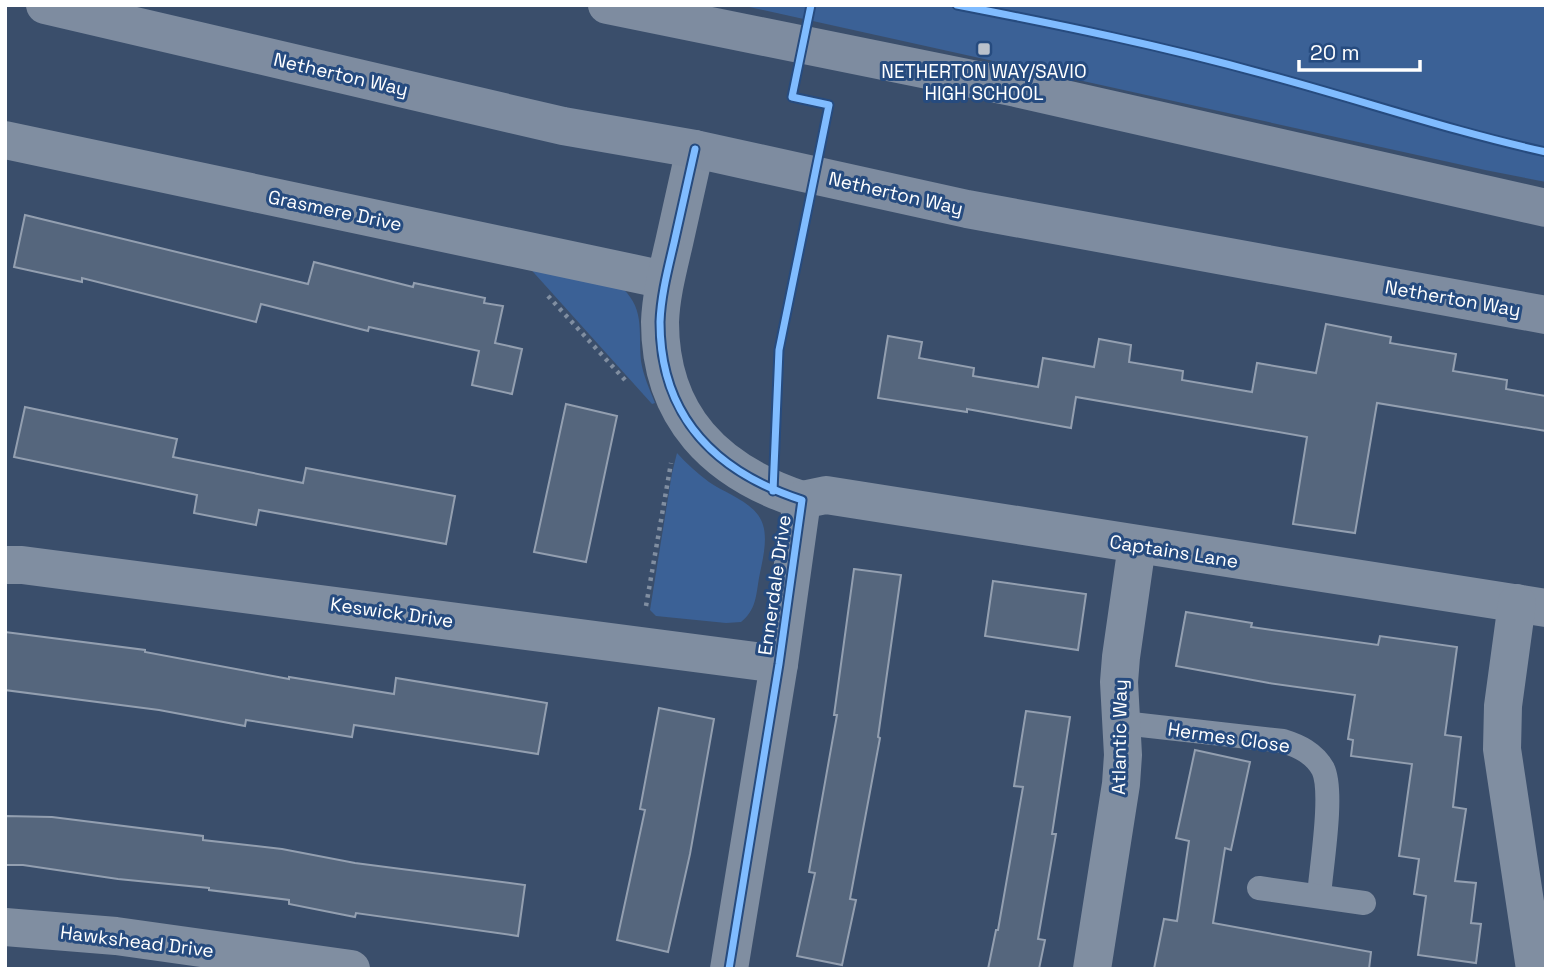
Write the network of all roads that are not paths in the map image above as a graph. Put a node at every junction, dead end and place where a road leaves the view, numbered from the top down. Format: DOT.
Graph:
graph roads {
  1 [pos="45,5"];
  2 [pos="607,5"];
  3 [pos="680,12"];
  4 [pos="5,139"];
  5 [pos="695,149"];
  6 [pos="1546,208"];
  7 [pos="665,280"];
  8 [pos="1546,315"];
  9 [pos="802,500"];
  10 [pos="1137,545"];
  11 [pos="5,565"];
  12 [pos="1531,606"];
  13 [pos="779,664"];
  14 [pos="1123,723"];
  15 [pos="1259,888"];
  16 [pos="1319,896"];
  17 [pos="1364,903"];
  18 [pos="5,927"];
  19 [pos="1538,966"];
  20 [pos="351,969"];
  21 [pos="729,969"];
  22 [pos="1092,969"];
  1 -- 5 [label="main road, Netherton Way"];
  2 -- 3 [label="main road"];
  3 -- 6 [label="main road"];
  4 -- 7 [label="street, Grasmere Drive"];
  5 -- 7 [label="street, Ennerdale Drive"];
  5 -- 8 [label="main road, Netherton Way"];
  7 -- 9 [label="street, Ennerdale Drive"];
  9 -- 10 [label="street, Captains Lane"];
  9 -- 13 [label="street, Ennerdale Drive"];
  10 -- 12 [label="street, Captains Lane"];
  10 -- 14 [label="street, Atlantic Way"];
  11 -- 13 [label="street, Keswick Drive"];
  12 -- 19 [label="street"];
  13 -- 21 [label="street, Ennerdale Drive"];
  14 -- 16 [label="lane, Hermes Close"];
  14 -- 22 [label="street, Atlantic Way"];
  15 -- 16 [label="lane"];
  16 -- 17 [label="lane"];
  18 -- 20 [label="street, Hawkshead Drive"];
}
